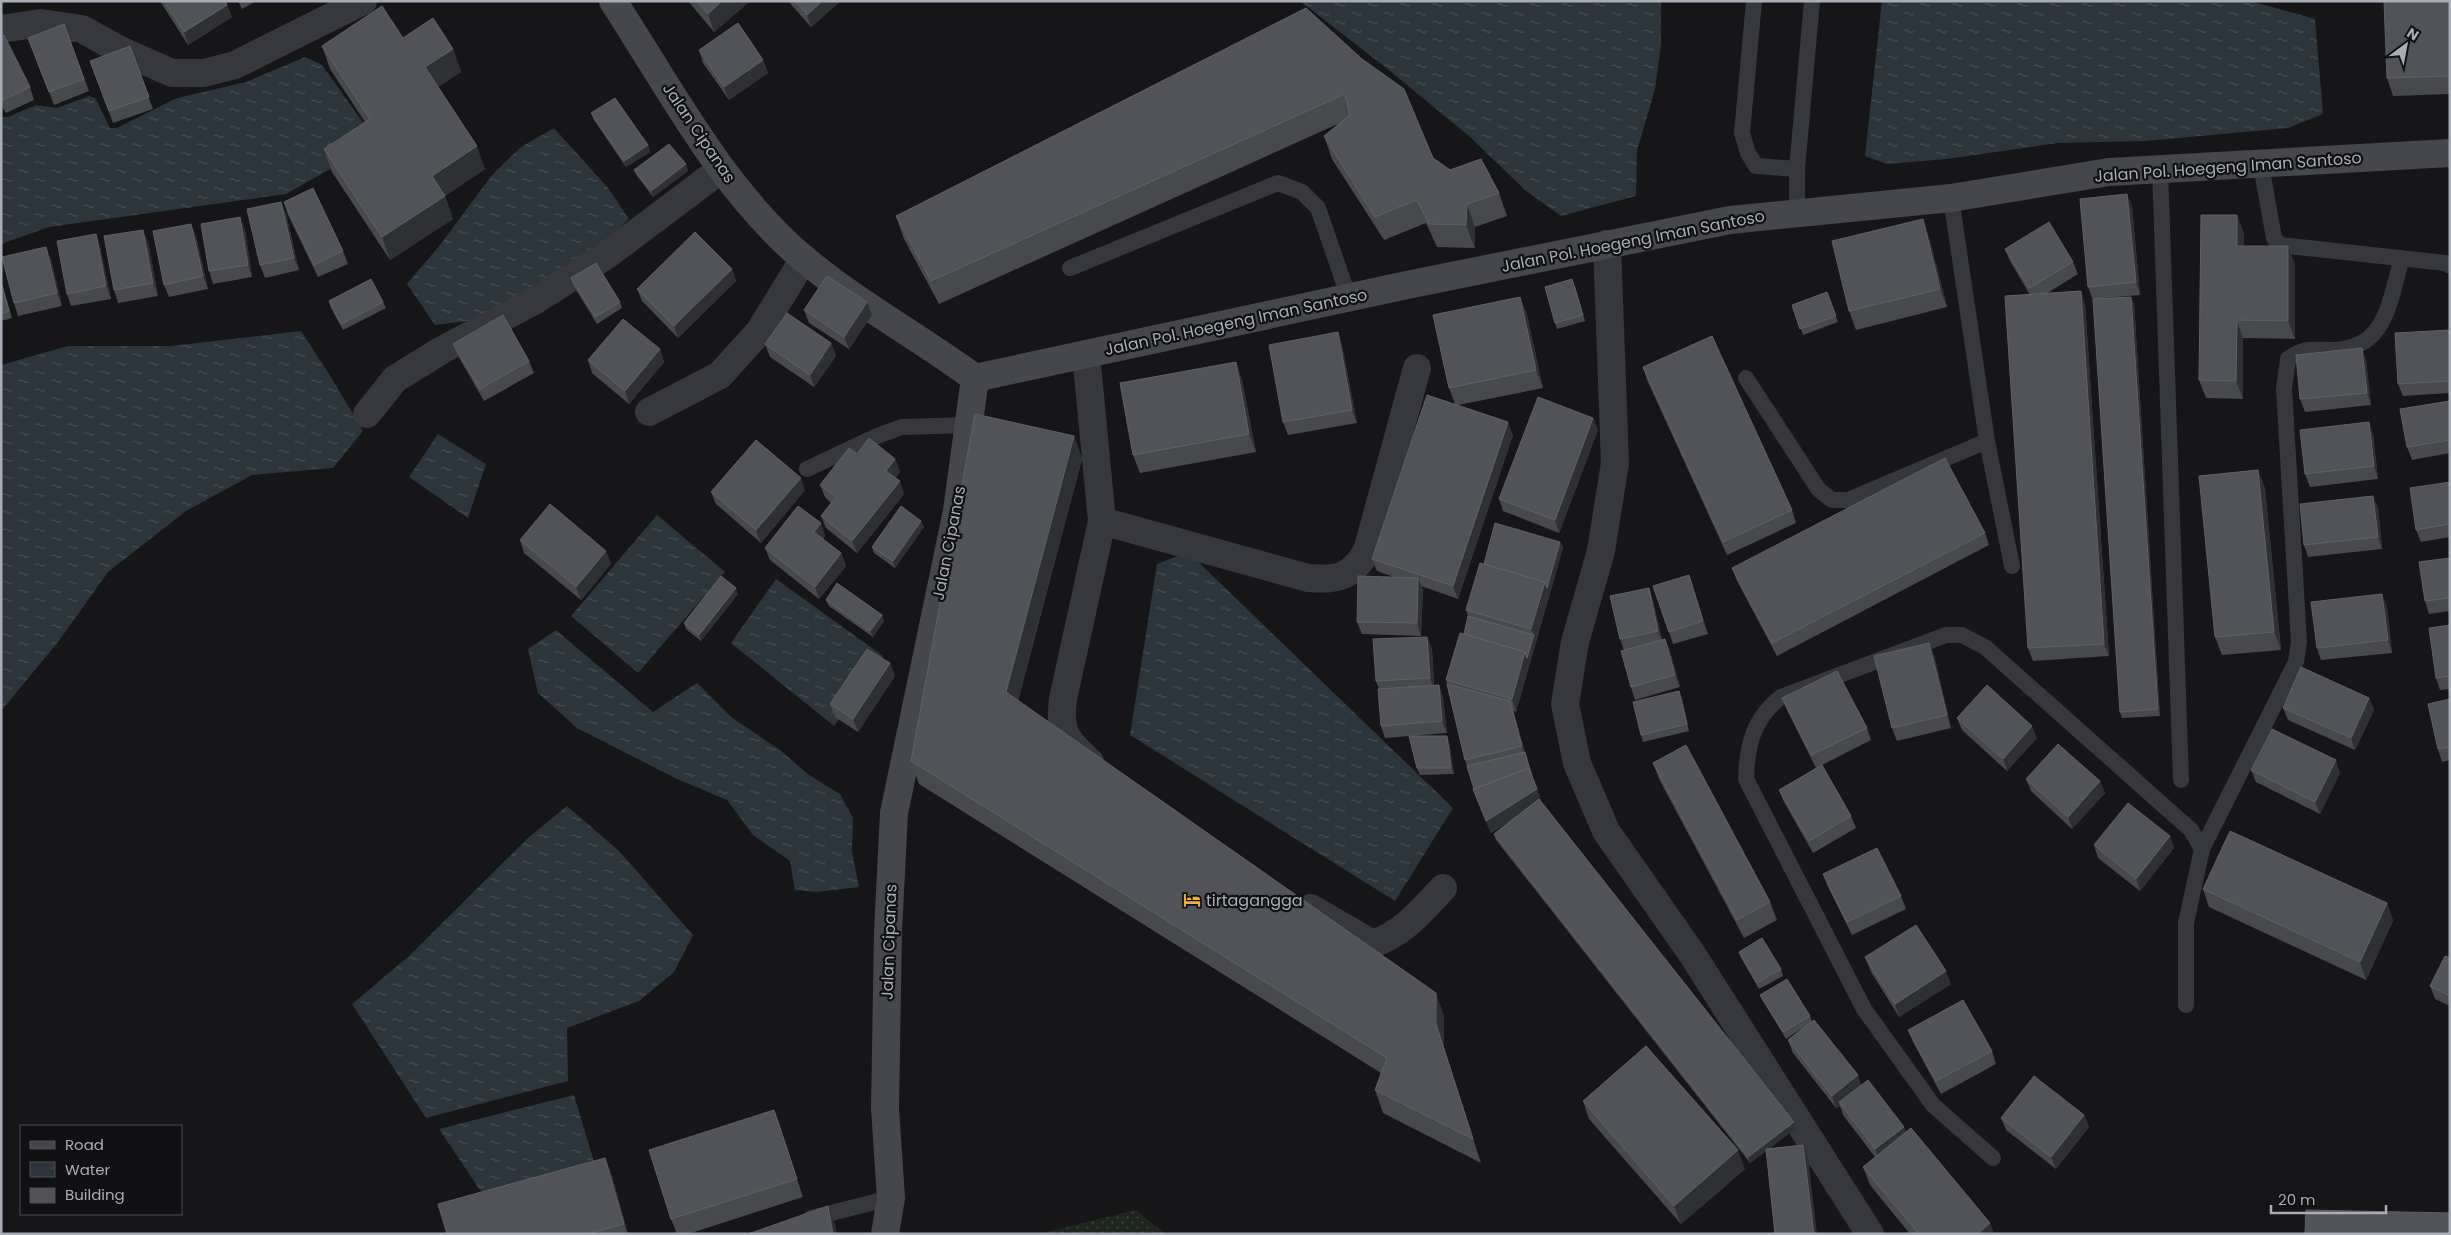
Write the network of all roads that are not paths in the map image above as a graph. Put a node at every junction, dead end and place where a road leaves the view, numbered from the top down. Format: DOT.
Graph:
graph roads {
  1 [pos="363,1"];
  2 [pos="613,1"];
  3 [pos="1754,1"];
  4 [pos="1812,1"];
  5 [pos="1,29"];
  6 [pos="2450,153"];
  7 [pos="2260,165"];
  8 [pos="1797,169"];
  9 [pos="2160,169"];
  10 [pos="720,170"];
  11 [pos="1951,198"];
  12 [pos="1796,212"];
  13 [pos="1607,244"];
  14 [pos="2402,258"];
  15 [pos="804,259"];
  16 [pos="2450,266"];
  17 [pos="1070,268"];
  18 [pos="1349,298"];
  19 [pos="1086,354"];
  20 [pos="1417,368"];
  21 [pos="975,378"];
  22 [pos="1746,378"];
  23 [pos="649,412"];
  24 [pos="368,414"];
  25 [pos="968,424"];
  26 [pos="1987,440"];
  27 [pos="807,469"];
  28 [pos="1102,521"];
  29 [pos="2012,566"];
  30 [pos="1108,777"];
  31 [pos="2181,780"];
  32 [pos="2202,849"];
  33 [pos="1444,888"];
  34 [pos="1288,893"];
  35 [pos="2186,1005"];
  36 [pos="1993,1158"];
  37 [pos="891,1198"];
  38 [pos="795,1222"];
  39 [pos="885,1234"];
  40 [pos="1870,1234"];
  1 -- 5 [label="street"];
  2 -- 10 [label="street, Jalan Cipanas"];
  3 -- 8 [label="lane"];
  4 -- 8 [label="lane"];
  6 -- 7 [label="street, Jalan Pol. Hoegeng Iman Santoso"];
  7 -- 9 [label="street, Jalan Pol. Hoegeng Iman Santoso"];
  7 -- 14 [label="lane"];
  8 -- 12 [label="lane"];
  9 -- 11 [label="street, Jalan Pol. Hoegeng Iman Santoso"];
  9 -- 31 [label="lane"];
  10 -- 15 [label="street, Jalan Cipanas"];
  10 -- 24 [label="street"];
  11 -- 12 [label="street, Jalan Pol. Hoegeng Iman Santoso"];
  11 -- 26 [label="lane"];
  12 -- 13 [label="street, Jalan Pol. Hoegeng Iman Santoso"];
  13 -- 18 [label="street, Jalan Pol. Hoegeng Iman Santoso"];
  13 -- 40 [label="street"];
  14 -- 16 [label="lane"];
  14 -- 32 [label="lane"];
  15 -- 21 [label="street, Jalan Cipanas"];
  15 -- 23 [label="street"];
  17 -- 18 [label="lane"];
  18 -- 19 [label="street, Jalan Pol. Hoegeng Iman Santoso"];
  19 -- 21 [label="street, Jalan Pol. Hoegeng Iman Santoso"];
  19 -- 28 [label="street"];
  20 -- 28 [label="street"];
  21 -- 25 [label="street, Jalan Cipanas"];
  22 -- 26 [label="lane"];
  25 -- 27 [label="lane"];
  25 -- 37 [label="street, Jalan Cipanas"];
  26 -- 29 [label="lane"];
  28 -- 30 [label="street"];
  32 -- 35 [label="lane"];
  32 -- 36 [label="lane"];
  33 -- 34 [label="street"];
  37 -- 38 [label="lane"];
  37 -- 39 [label="street, Jalan Cipanas"];
}
